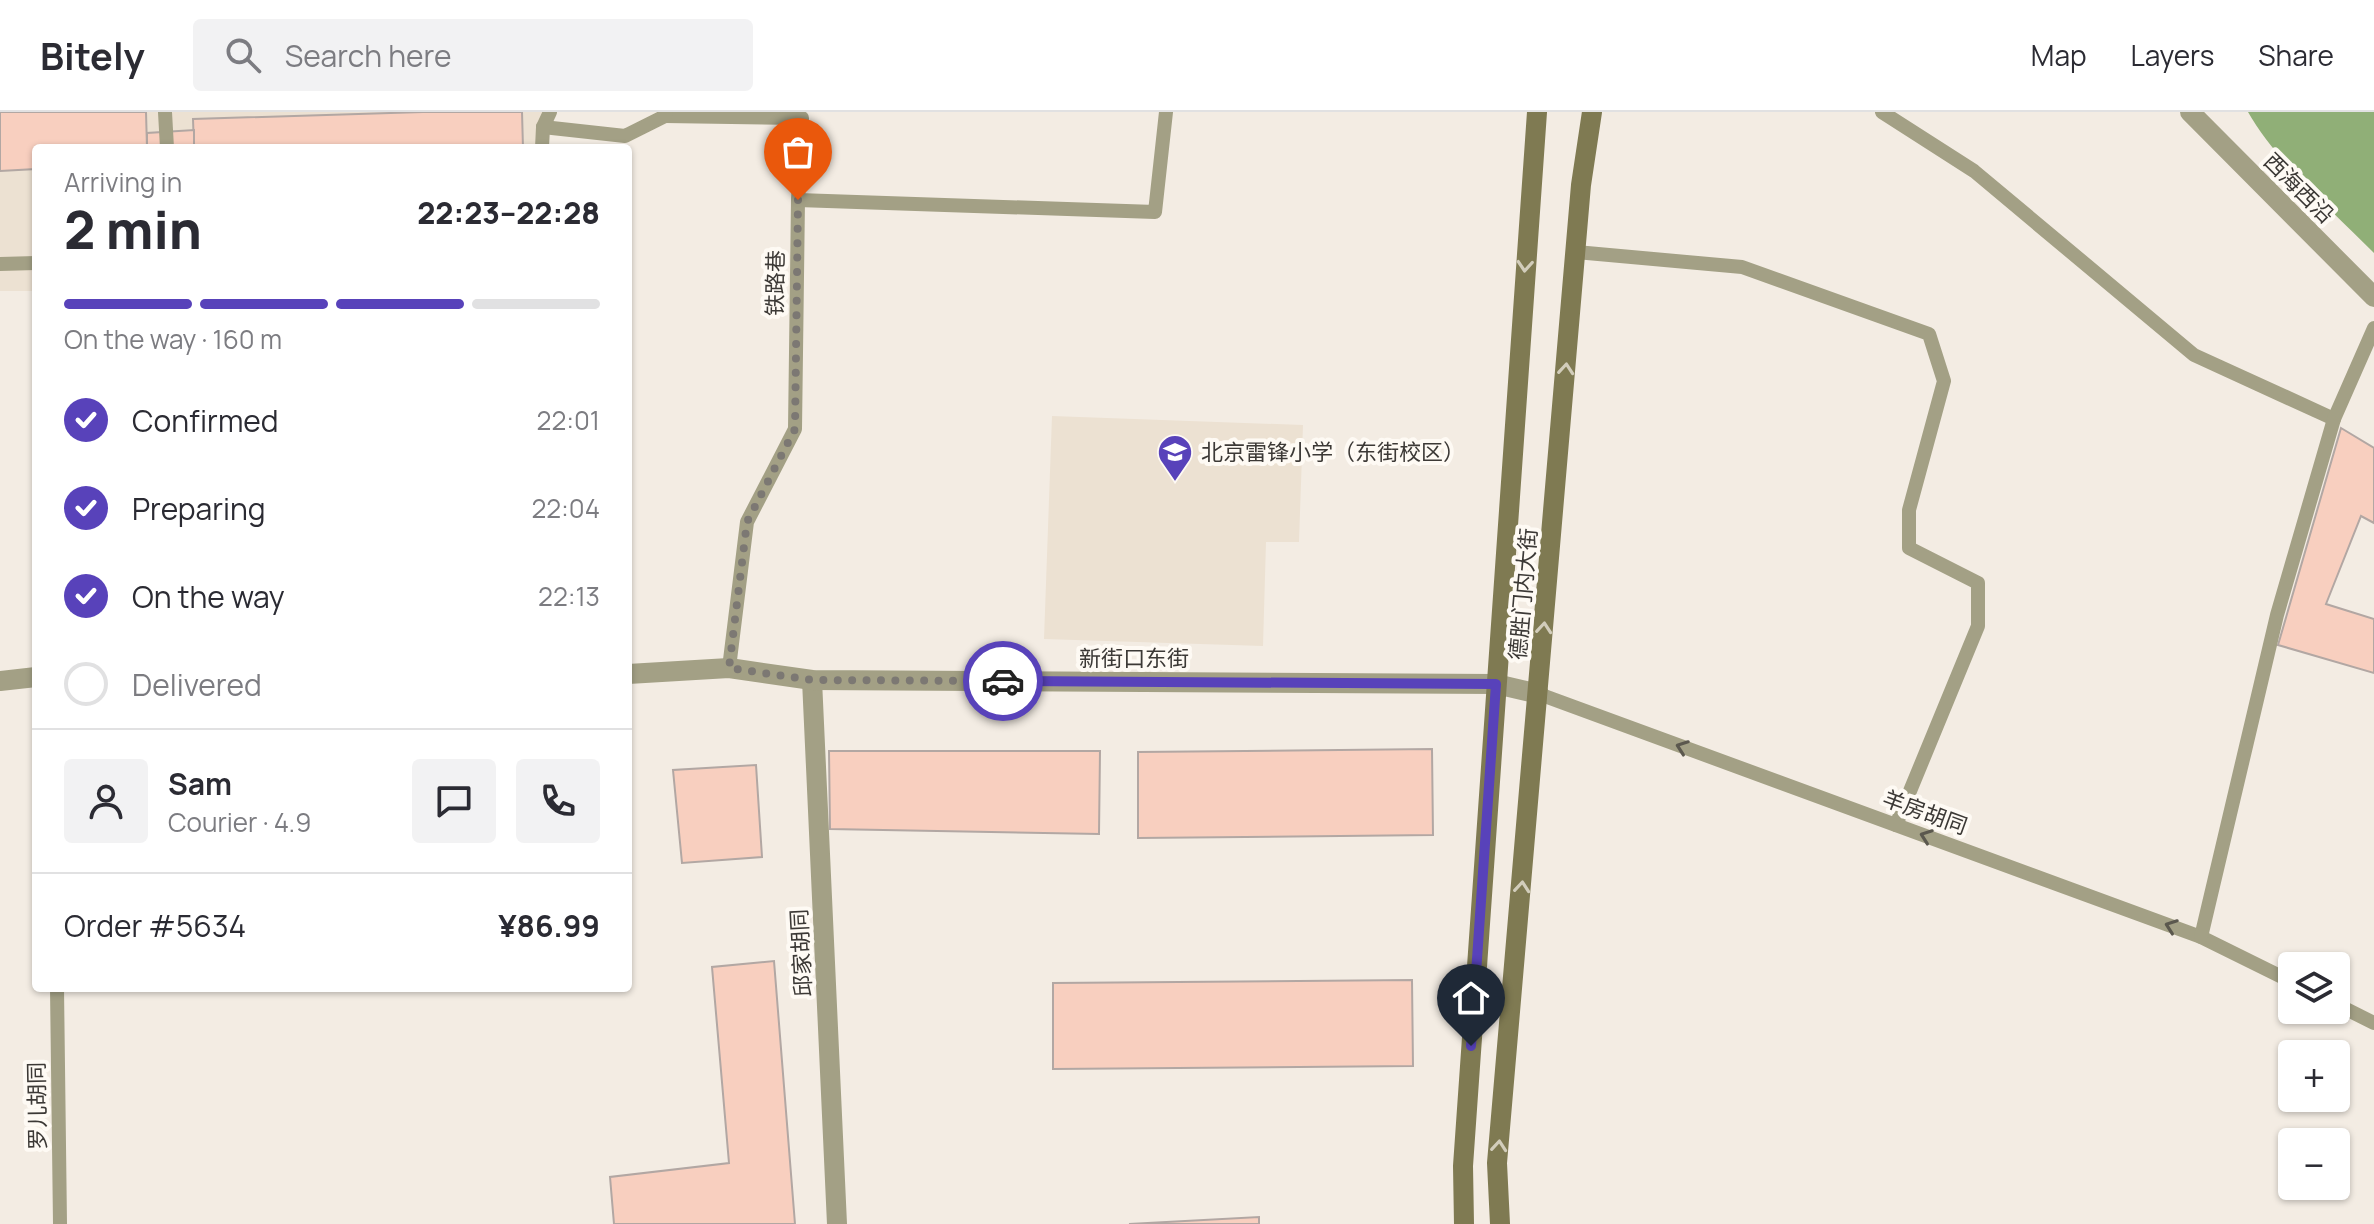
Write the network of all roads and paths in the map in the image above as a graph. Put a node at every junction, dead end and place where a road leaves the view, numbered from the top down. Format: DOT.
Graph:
graph roads {
  1 [pos="165,112"];
  2 [pos="550,112"];
  3 [pos="1166,112"];
  4 [pos="1537,112"];
  5 [pos="1552,112"];
  6 [pos="1592,112"];
  7 [pos="1882,112"];
  8 [pos="2190,112"];
  9 [pos="666,114"];
  10 [pos="543,127"];
  11 [pos="167,144"];
  12 [pos="542,144"];
  13 [pos="1530,188"];
  14 [pos="798,200"];
  15 [pos="1576,252"];
  16 [pos="32,263"];
  17 [pos="0,264"];
  18 [pos="2374,297"];
  19 [pos="2374,328"];
  20 [pos="2334,419"];
  21 [pos="729,668"];
  22 [pos="632,674"];
  23 [pos="32,677"];
  24 [pos="812,680"];
  25 [pos="0,681"];
  26 [pos="1496,684"];
  27 [pos="1539,694"];
  28 [pos="1896,825"];
  29 [pos="2201,937"];
  30 [pos="2278,975"];
  31 [pos="57,992"];
  32 [pos="2350,1011"];
  33 [pos="2374,1023"];
  34 [pos="60,1224"];
  35 [pos="837,1224"];
  36 [pos="1464,1224"];
  37 [pos="1500,1224"];
  1 -- 11 [label="lane"];
  2 -- 10 [label="lane"];
  3 -- 14 [label="lane"];
  4 -- 13 [label="main road, 德胜门内大街"];
  5 -- 13 [label="main road, 德胜门内大街"];
  6 -- 15 [label="main road, 德胜门内大街"];
  7 -- 20 [label="lane"];
  8 -- 18 [label="street, 西海西沿"];
  9 -- 10 [label="lane"];
  9 -- 14 [label="lane, 铁路巷"];
  10 -- 12 [label="lane"];
  13 -- 26 [label="main road, 德胜门内大街, one-way"];
  14 -- 21 [label="lane, 铁路巷"];
  27 -- 15 [label="main road, 德胜门内大街, one-way"];
  15 -- 28 [label="lane"];
  16 -- 17 [label="lane"];
  19 -- 20 [label="lane"];
  20 -- 29 [label="lane"];
  21 -- 22 [label="street, 新街口东街"];
  21 -- 24 [label="street, 新街口东街"];
  23 -- 25 [label="street"];
  24 -- 26 [label="street, 新街口东街"];
  24 -- 35 [label="street, 邱家胡同"];
  26 -- 27 [label="street, 新街口东街"];
  26 -- 36 [label="main road, 德胜门内大街"];
  28 -- 27 [label="lane, 羊房胡同, one-way"];
  37 -- 27 [label="main road, 德胜门内大街, one-way"];
  29 -- 28 [label="lane, 羊房胡同, one-way"];
  29 -- 30 [label="lane, 羊房胡同"];
  31 -- 34 [label="lane, 罗儿胡同"];
  32 -- 33 [label="lane"];
}
